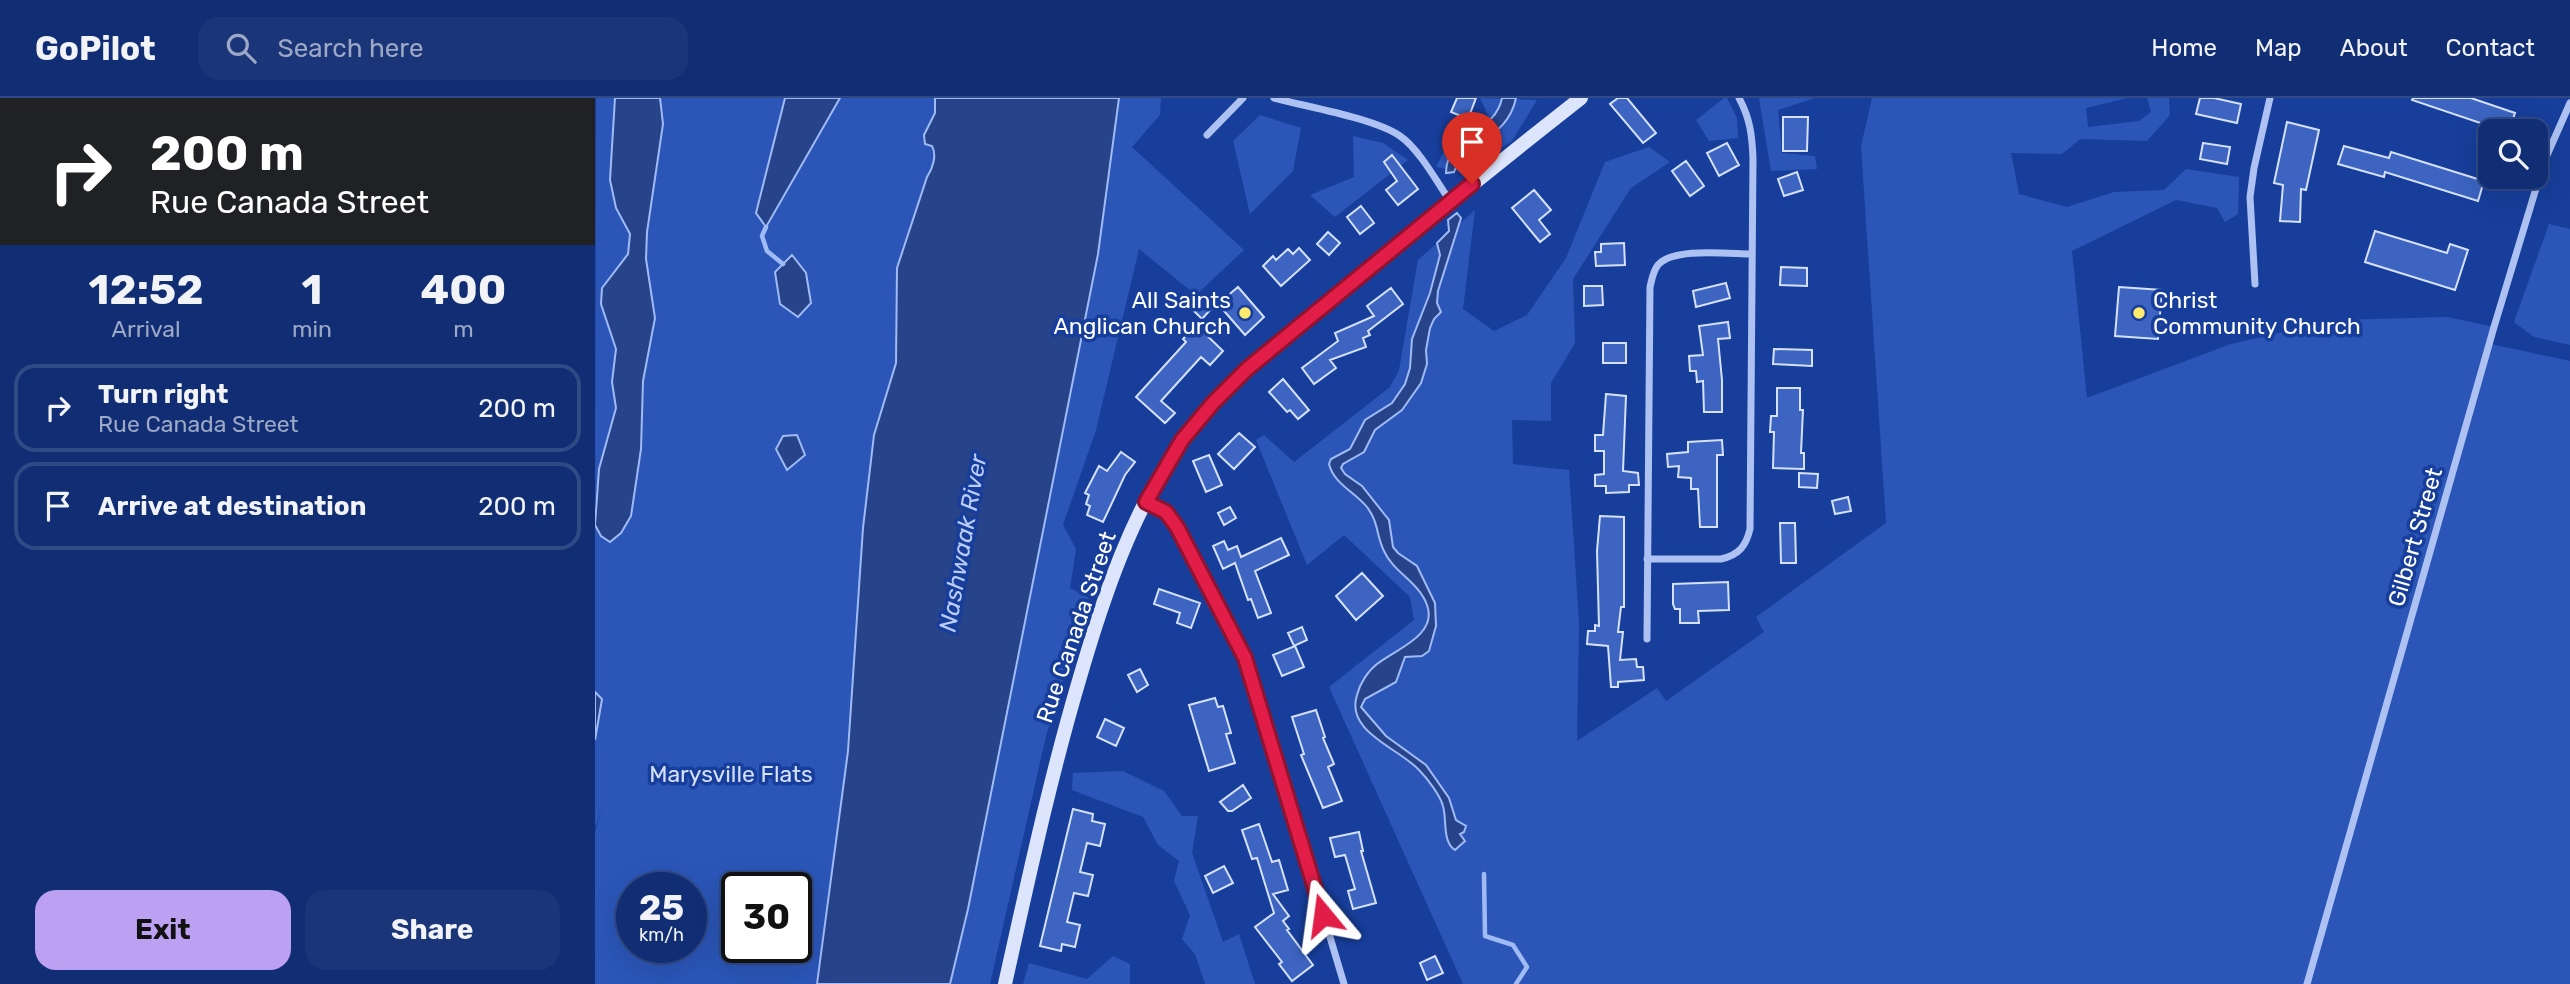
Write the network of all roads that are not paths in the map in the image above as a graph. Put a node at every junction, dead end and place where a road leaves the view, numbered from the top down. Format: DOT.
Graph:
graph roads {
  1 [pos="1243,98"];
  2 [pos="1274,98"];
  3 [pos="1581,98"];
  4 [pos="1739,98"];
  5 [pos="2270,98"];
  6 [pos="2570,103"];
  7 [pos="1207,135"];
  8 [pos="1450,201"];
  9 [pos="1752,254"];
  10 [pos="2255,284"];
  11 [pos="1146,502"];
  12 [pos="1647,559"];
  13 [pos="1647,639"];
  14 [pos="1005,984"];
  15 [pos="1344,984"];
  16 [pos="2307,984"];
  1 -- 7 [label="street"];
  2 -- 8 [label="street"];
  3 -- 8 [label="main road, Rue Canada Street"];
  4 -- 9 [label="street"];
  5 -- 10 [label="street"];
  6 -- 16 [label="street, Gilbert Street"];
  8 -- 11 [label="main road, Rue Canada Street"];
  9 -- 12 [label="street"];
  9 -- 12 [label="street"];
  11 -- 14 [label="main road, Rue Canada Street"];
  11 -- 15 [label="street"];
  12 -- 13 [label="street"];
}
